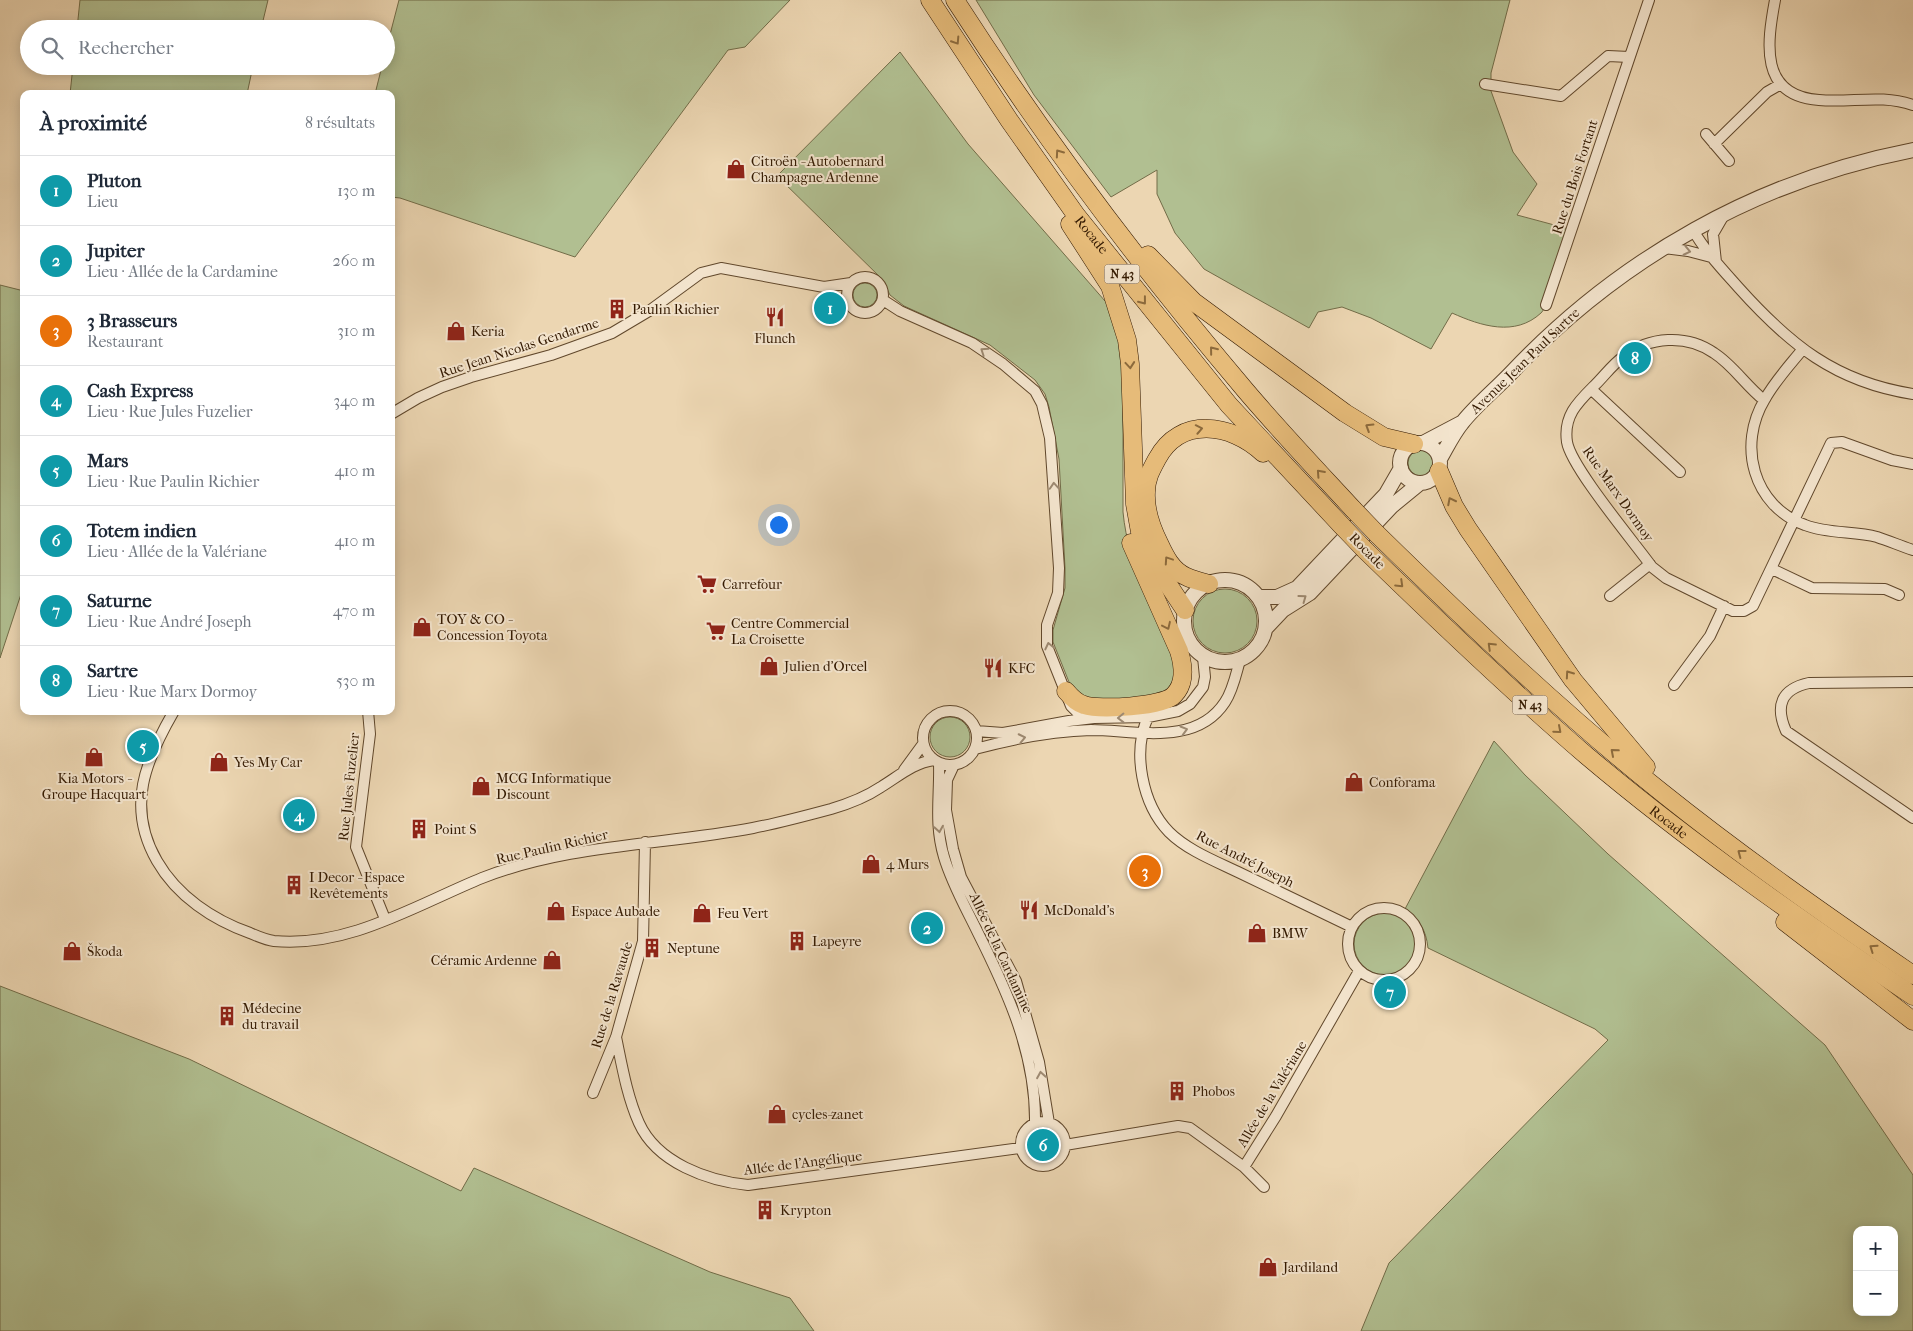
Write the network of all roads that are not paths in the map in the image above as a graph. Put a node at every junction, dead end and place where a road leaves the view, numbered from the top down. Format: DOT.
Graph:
graph roads {
  1 [pos="930,0"];
  2 [pos="955,0"];
  3 [pos="1649,0"];
  4 [pos="1775,0"];
  5 [pos="1629,57"];
  6 [pos="1485,84"];
  7 [pos="1781,84"];
  8 [pos="1913,105"];
  9 [pos="1009,120"];
  10 [pos="1706,134"];
  11 [pos="1714,144"];
  12 [pos="1913,150"];
  13 [pos="1729,161"];
  14 [pos="1078,180"];
  15 [pos="1724,214"];
  16 [pos="1693,230"];
  17 [pos="1663,248"];
  18 [pos="1714,260"];
  19 [pos="850,283"];
  20 [pos="824,287"];
  21 [pos="846,299"];
  22 [pos="883,300"];
  23 [pos="1546,306"];
  24 [pos="1802,350"];
  25 [pos="1591,390"];
  26 [pos="1913,394"];
  27 [pos="1764,400"];
  28 [pos="395,412"];
  29 [pos="1462,423"];
  30 [pos="1418,443"];
  31 [pos="1133,463"];
  32 [pos="1913,464"];
  33 [pos="1440,465"];
  34 [pos="1401,468"];
  35 [pos="1680,472"];
  36 [pos="1420,483"];
  37 [pos="1795,521"];
  38 [pos="1342,526"];
  39 [pos="1913,550"];
  40 [pos="1650,564"];
  41 [pos="1772,568"];
  42 [pos="1209,584"];
  43 [pos="1899,595"];
  44 [pos="1610,596"];
  45 [pos="1258,597"];
  46 [pos="1724,606"];
  47 [pos="1185,610"];
  48 [pos="1266,628"];
  49 [pos="1204,656"];
  50 [pos="1240,660"];
  51 [pos="1913,682"];
  52 [pos="1674,686"];
  53 [pos="1066,691"];
  54 [pos="172,715"];
  55 [pos="368,715"];
  56 [pos="1148,717"];
  57 [pos="1094,718"];
  58 [pos="976,731"];
  59 [pos="1143,733"];
  60 [pos="923,744"];
  61 [pos="975,749"];
  62 [pos="936,761"];
  63 [pos="954,765"];
  64 [pos="902,773"];
  65 [pos="1692,816"];
  66 [pos="1913,818"];
  67 [pos="645,842"];
  68 [pos="1705,850"];
  69 [pos="957,880"];
  70 [pos="385,919"];
  71 [pos="1352,927"];
  72 [pos="1824,953"];
  73 [pos="1359,971"];
  74 [pos="1913,975"];
  75 [pos="1913,996"];
  76 [pos="1913,1022"];
  77 [pos="1913,1030"];
  78 [pos="616,1037"];
  79 [pos="593,1093"];
  80 [pos="1034,1123"];
  81 [pos="1049,1123"];
  82 [pos="1065,1145"];
  83 [pos="1020,1148"];
  84 [pos="1244,1167"];
  85 [pos="1264,1186"];
  1 -- 9 [label="highway, Rocade / N 43, one-way"];
  14 -- 2 [label="highway, N 43, one-way"];
  3 -- 5 [label="street, Rue du Bois Fortant"];
  4 -- 7 [label="street"];
  5 -- 6 [label="street"];
  5 -- 23 [label="street, Rue du Bois Fortant"];
  7 -- 8 [label="street"];
  7 -- 11 [label="street"];
  9 -- 31 [label="highway, one-way"];
  9 -- 38 [label="highway, Rocade / N 43, one-way"];
  10 -- 11 [label="street"];
  11 -- 13 [label="street"];
  12 -- 15 [label="street, Avenue Jean-Paul Sartre"];
  30 -- 14 [label="highway, one-way"];
  65 -- 14 [label="highway, N 43, one-way, bridge"];
  15 -- 16 [label="street, Avenue Jean-Paul Sartre"];
  15 -- 18 [label="street"];
  16 -- 17 [label="street, Avenue Jean-Paul Sartre"];
  16 -- 18 [label="street"];
  17 -- 18 [label="street, one-way"];
  17 -- 29 [label="street, Avenue Jean-Paul Sartre"];
  18 -- 24 [label="street"];
  19 -- 20 [label="street, Rue Jean Nicolas Gendarme"];
  19 -- 21 [label="street"];
  19 -- 22 [label="street"];
  20 -- 21 [label="street"];
  20 -- 28 [label="street, Rue Jean Nicolas Gendarme"];
  21 -- 22 [label="street"];
  53 -- 22 [label="street, one-way"];
  24 -- 26 [label="street"];
  24 -- 27 [label="street"];
  25 -- 27 [label="street, Rue Marx Dormoy"];
  25 -- 35 [label="street"];
  25 -- 40 [label="street, Rue Marx Dormoy"];
  27 -- 37 [label="street"];
  29 -- 30 [label="street, Avenue Jean-Paul Sartre"];
  29 -- 33 [label="street, Avenue Jean-Paul Sartre"];
  30 -- 33 [label="street"];
  30 -- 34 [label="street"];
  31 -- 47 [label="highway"];
  31 -- 53 [label="highway, one-way"];
  32 -- 37 [label="street, Rue Marx Dormoy"];
  33 -- 36 [label="street"];
  65 -- 33 [label="highway, one-way"];
  34 -- 36 [label="street"];
  34 -- 45 [label="street"];
  48 -- 36 [label="street, one-way"];
  37 -- 39 [label="street"];
  37 -- 41 [label="street, Rue Marx Dormoy"];
  42 -- 38 [label="highway, one-way"];
  38 -- 68 [label="highway, Rocade / N 43, one-way, bridge"];
  40 -- 44 [label="street, Rue Marx Dormoy"];
  40 -- 46 [label="street, Rue Marx Dormoy"];
  41 -- 43 [label="street"];
  41 -- 46 [label="street, Rue Marx Dormoy"];
  42 -- 45 [label="street"];
  42 -- 47 [label="street"];
  45 -- 48 [label="street"];
  46 -- 52 [label="street"];
  47 -- 49 [label="street"];
  48 -- 50 [label="street"];
  49 -- 50 [label="street"];
  49 -- 56 [label="street"];
  59 -- 50 [label="street, one-way"];
  51 -- 66 [label="street"];
  53 -- 57 [label="street"];
  54 -- 70 [label="street, Rue Paulin Richier"];
  55 -- 70 [label="street, Rue Jules Fuzelier"];
  56 -- 57 [label="street, one-way"];
  56 -- 59 [label="street, Rue André Joseph"];
  57 -- 58 [label="street"];
  58 -- 60 [label="street"];
  58 -- 61 [label="street"];
  61 -- 59 [label="street, one-way"];
  59 -- 71 [label="street, Rue André Joseph"];
  60 -- 62 [label="street"];
  60 -- 64 [label="street, Rue Paulin Richier"];
  61 -- 63 [label="street"];
  62 -- 63 [label="street"];
  62 -- 64 [label="street, Rue Paulin Richier"];
  62 -- 69 [label="street, one-way"];
  63 -- 69 [label="street"];
  64 -- 67 [label="street, Rue Paulin Richier"];
  74 -- 65 [label="highway, N 43, one-way"];
  67 -- 70 [label="street, Rue Paulin Richier"];
  67 -- 78 [label="street, Rue de la Ravaude"];
  68 -- 72 [label="highway"];
  68 -- 75 [label="highway, Rocade / N 43"];
  69 -- 80 [label="street, Allée de la Cardamine"];
  81 -- 69 [label="street, Allée de la Cardamine, one-way"];
  71 -- 73 [label="street"];
  71 -- 73 [label="street"];
  72 -- 76 [label="highway"];
  72 -- 77 [label="highway"];
  73 -- 84 [label="street, Allée de la Valériane"];
  78 -- 79 [label="street, Rue de la Ravaude"];
  78 -- 83 [label="street, Allée de l'Angélique"];
  80 -- 81 [label="street"];
  80 -- 83 [label="street"];
  81 -- 82 [label="street"];
  82 -- 83 [label="street"];
  82 -- 84 [label="street, Allée de la Valériane"];
  84 -- 85 [label="street"];
}
